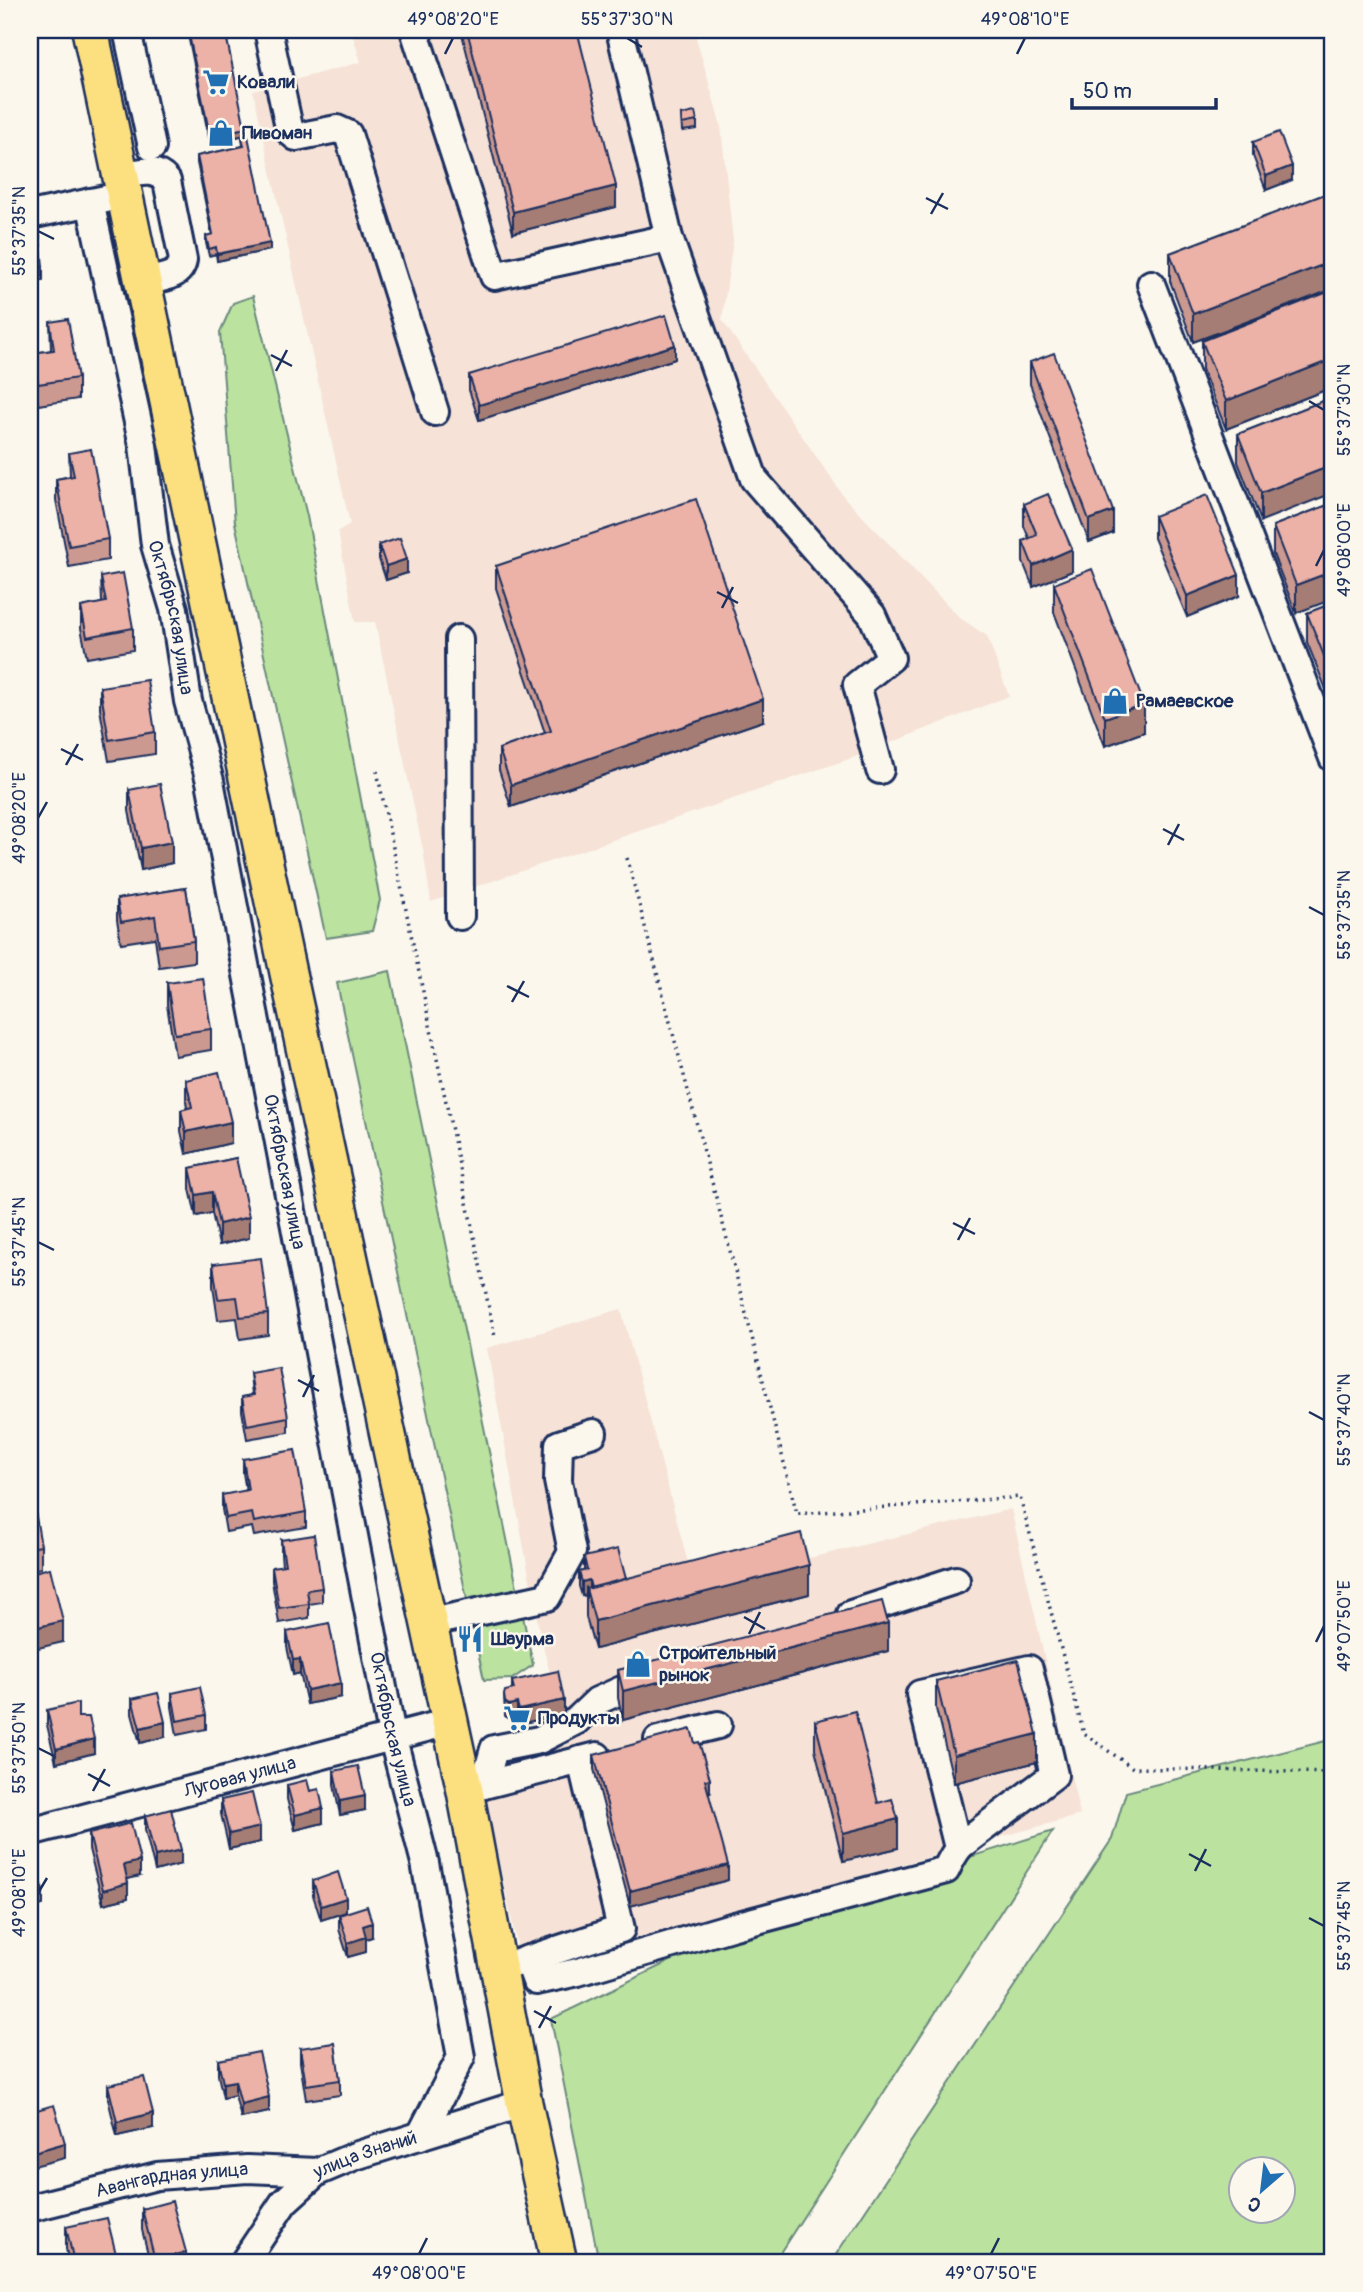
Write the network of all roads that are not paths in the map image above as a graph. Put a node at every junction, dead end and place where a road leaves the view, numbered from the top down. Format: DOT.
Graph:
graph roads {
  1 [pos="89,30"];
  2 [pos="127,30"];
  3 [pos="268,30"];
  4 [pos="414,30"];
  5 [pos="620,30"];
  6 [pos="152,147"];
  7 [pos="123,185"];
  8 [pos="90,202"];
  9 [pos="30,215"];
  10 [pos="669,238"];
  11 [pos="1151,284"];
  12 [pos="435,412"];
  13 [pos="459,639"];
  14 [pos="1333,758"];
  15 [pos="880,770"];
  16 [pos="460,916"];
  17 [pos="593,1433"];
  18 [pos="956,1580"];
  19 [pos="825,1622"];
  20 [pos="427,1623"];
  21 [pos="668,1672"];
  22 [pos="449,1722"];
  23 [pos="718,1725"];
  24 [pos="393,1735"];
  25 [pos="581,1760"];
  26 [pos="474,1788"];
  27 [pos="30,1832"];
  28 [pos="958,1848"];
  29 [pos="513,1964"];
  30 [pos="524,2103"];
  31 [pos="420,2136"];
  32 [pos="317,2172"];
  33 [pos="30,2208"];
  34 [pos="244,2262"];
  35 [pos="559,2262"];
  1 -- 7 [label="main road"];
  2 -- 6 [label="street"];
  3 -- 12 [label="street"];
  4 -- 10 [label="street"];
  5 -- 10 [label="street"];
  7 -- 8 [label="street"];
  7 -- 20 [label="main road"];
  8 -- 9 [label="street"];
  8 -- 24 [label="street, Октябрьская улица"];
  10 -- 15 [label="street"];
  11 -- 14 [label="street"];
  13 -- 16 [label="street"];
  17 -- 20 [label="street"];
  18 -- 19 [label="street"];
  20 -- 22 [label="main road"];
  21 -- 26 [label="street"];
  22 -- 24 [label="street, Луговая улица"];
  22 -- 26 [label="main road"];
  23 -- 25 [label="street"];
  24 -- 27 [label="street, Луговая улица"];
  24 -- 31 [label="street, Октябрьская улица"];
  25 -- 26 [label="street"];
  25 -- 29 [label="street"];
  26 -- 29 [label="main road"];
  28 -- 28 [label="street"];
  28 -- 29 [label="street"];
  29 -- 30 [label="main road"];
  30 -- 31 [label="street, улица Знаний"];
  30 -- 35 [label="main road"];
  31 -- 32 [label="street, улица Знаний"];
  32 -- 33 [label="street, Авангардная улица"];
  32 -- 34 [label="street, улица Знаний"];
}
